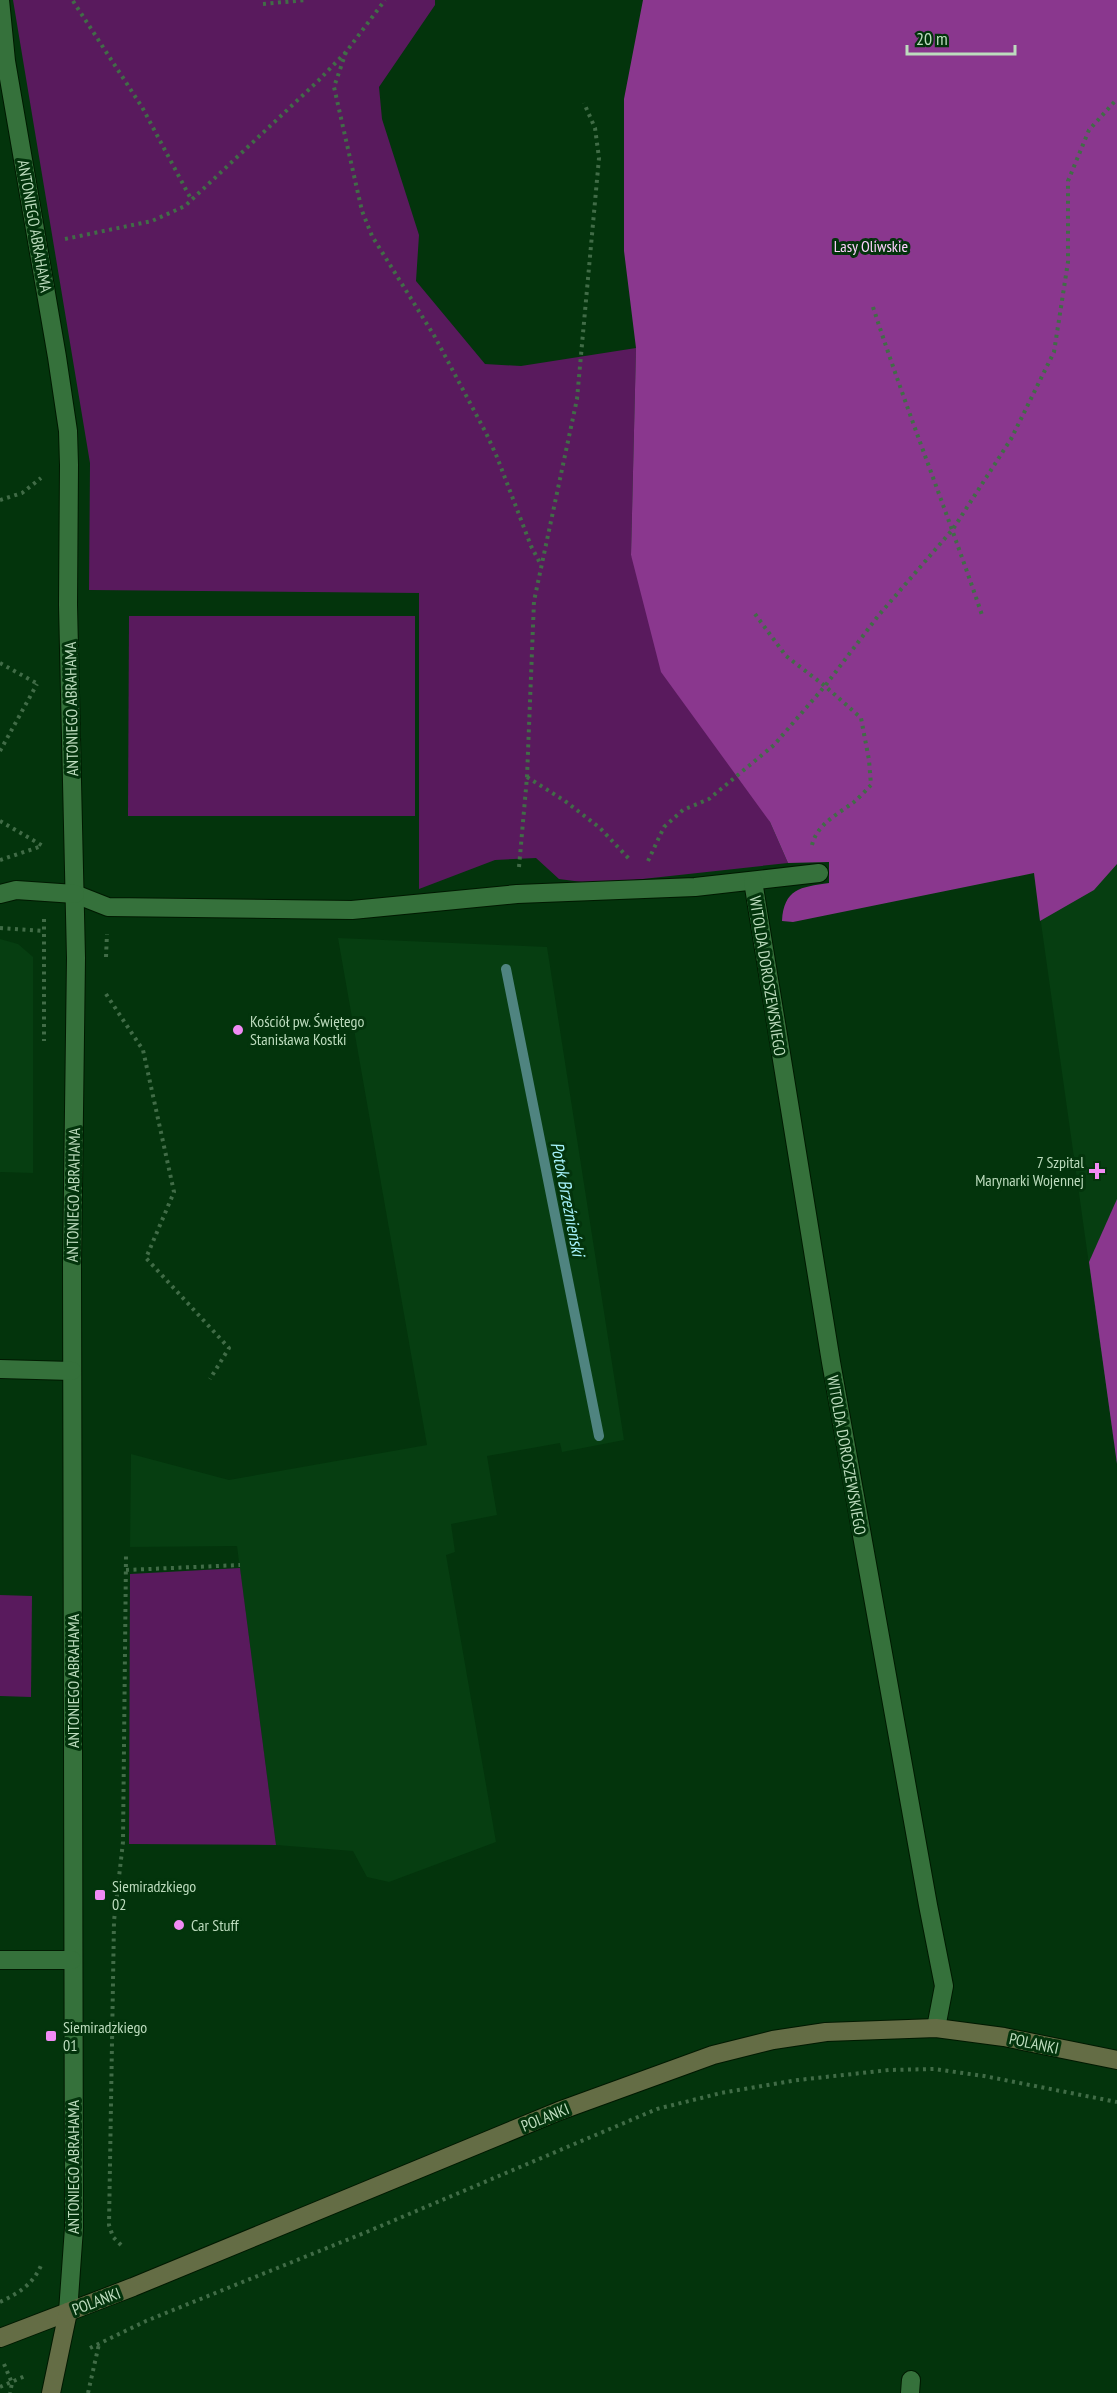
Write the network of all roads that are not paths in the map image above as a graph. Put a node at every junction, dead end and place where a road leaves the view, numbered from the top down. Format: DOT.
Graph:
graph roads {
  1 [pos="0,0"];
  2 [pos="811,874"];
  3 [pos="753,881"];
  4 [pos="0,894"];
  5 [pos="75,894"];
  6 [pos="0,1369"];
  7 [pos="72,1371"];
  8 [pos="0,1960"];
  9 [pos="72,1960"];
  10 [pos="936,2028"];
  11 [pos="1117,2060"];
  12 [pos="68,2312"];
  13 [pos="0,2338"];
  14 [pos="51,2393"];
  1 -- 5 [label="street, ANTONIEGO ABRAHAMA"];
  2 -- 3 [label="street"];
  3 -- 5 [label="street"];
  3 -- 10 [label="street, WITOLDA DOROSZEWSKIEGO"];
  4 -- 5 [label="street"];
  5 -- 7 [label="street, ANTONIEGO ABRAHAMA"];
  6 -- 7 [label="street"];
  7 -- 9 [label="street, ANTONIEGO ABRAHAMA"];
  8 -- 9 [label="street"];
  9 -- 12 [label="street, ANTONIEGO ABRAHAMA"];
  10 -- 11 [label="street, POLANKI"];
  10 -- 12 [label="street, POLANKI"];
  12 -- 13 [label="street, POLANKI"];
  12 -- 14 [label="street, ANTONIEGO ABRAHAMA"];
}
